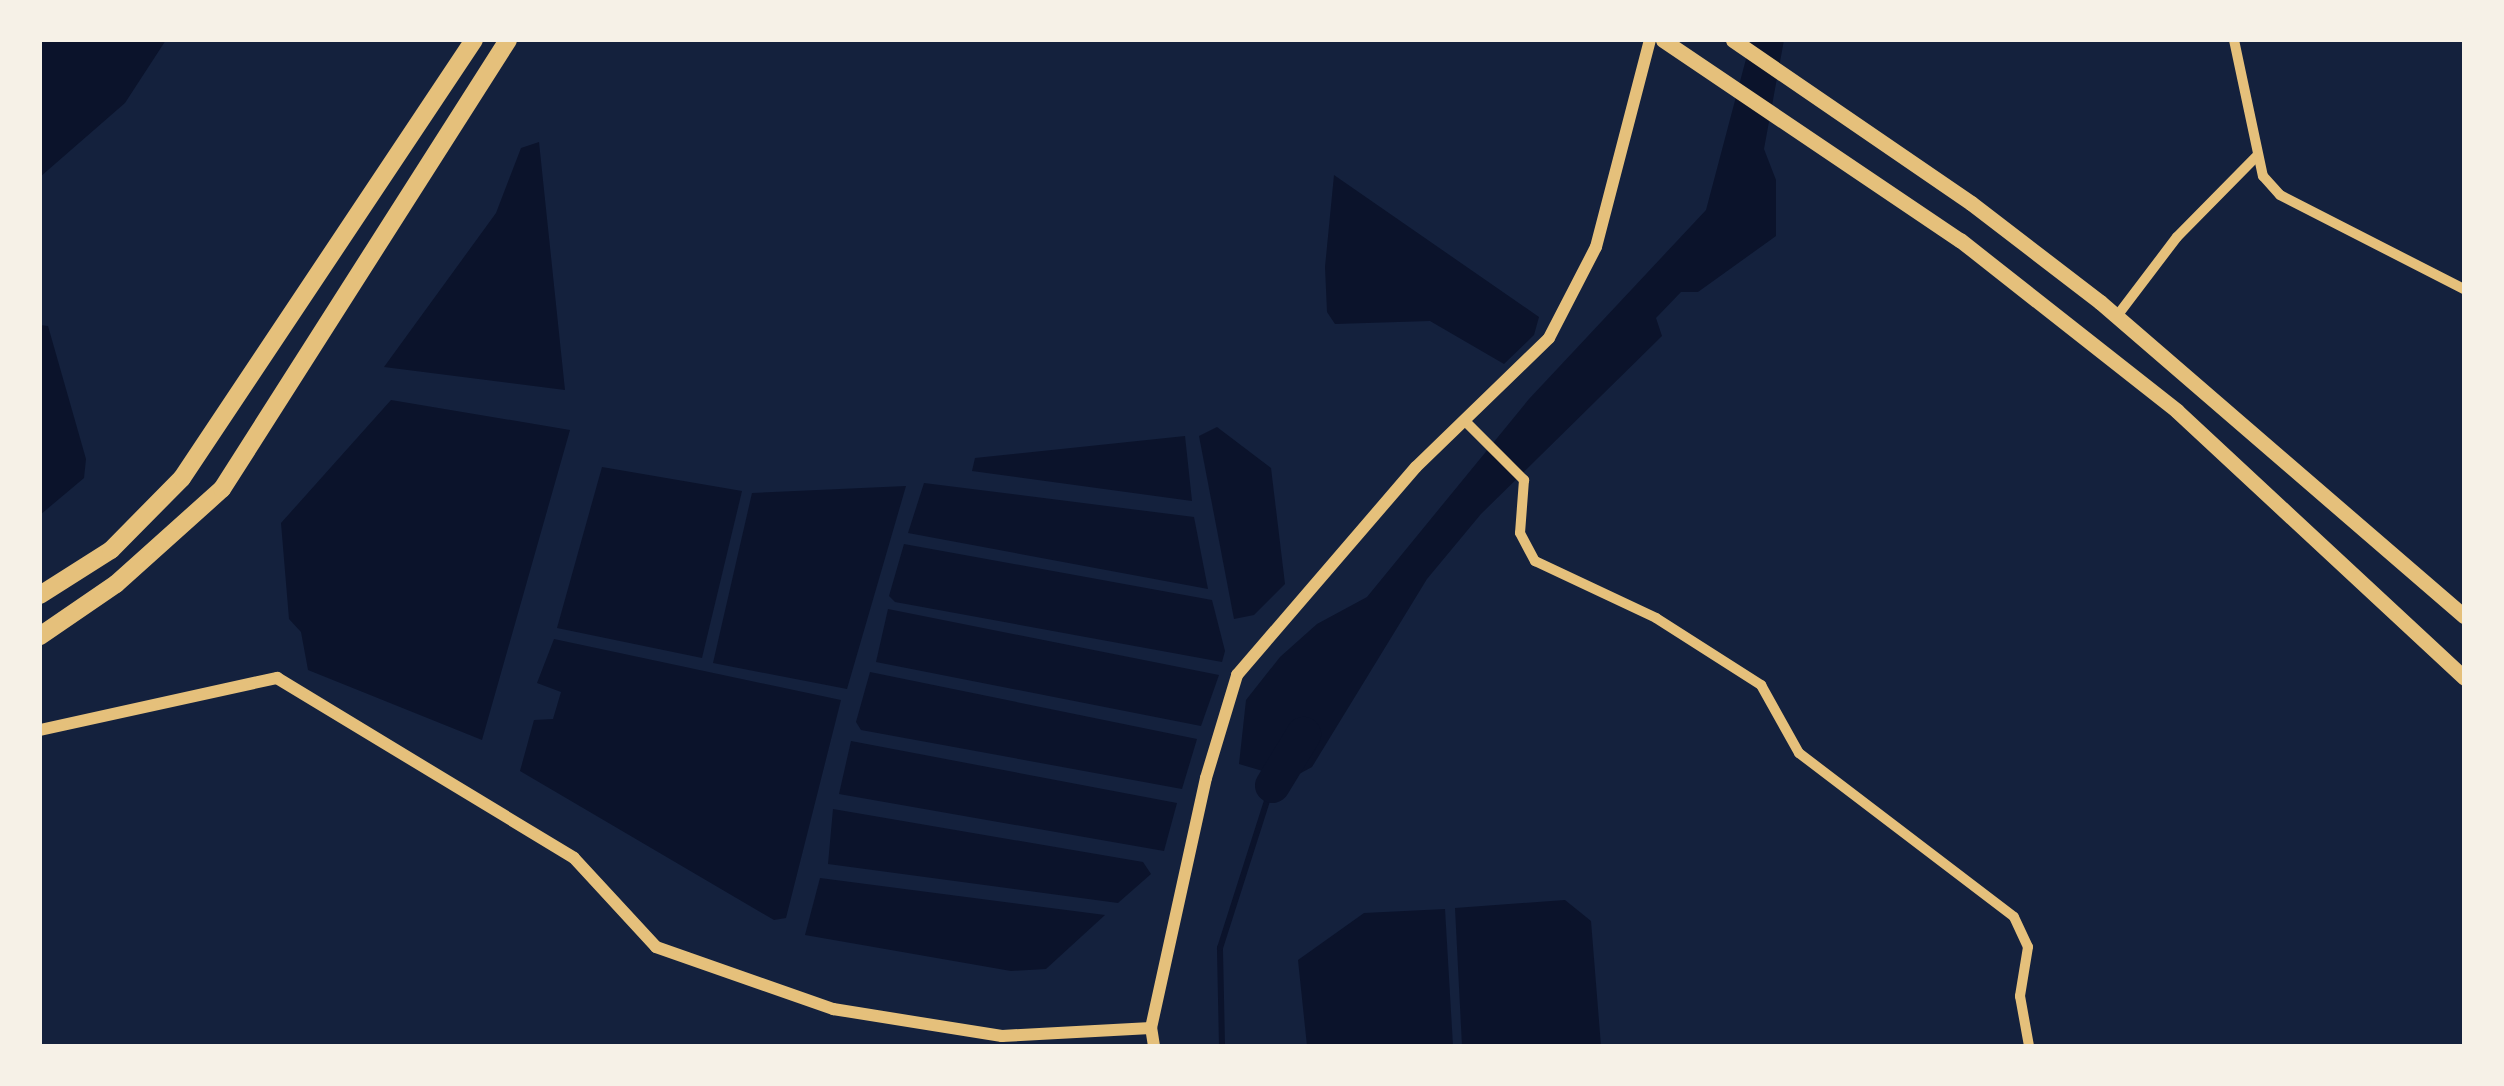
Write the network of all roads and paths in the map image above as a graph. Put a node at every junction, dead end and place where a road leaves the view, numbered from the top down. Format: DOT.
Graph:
graph roads {
  1 [pos="474,40"];
  2 [pos="508,40"];
  3 [pos="1650,40"];
  4 [pos="1663,40"];
  5 [pos="1732,40"];
  6 [pos="2234,40"];
  7 [pos="2257,156"];
  8 [pos="2464,290"];
  9 [pos="2118,316"];
  10 [pos="1467,423"];
  11 [pos="40,596"];
  12 [pos="2464,616"];
  13 [pos="40,636"];
  14 [pos="2464,678"];
  15 [pos="40,730"];
  16 [pos="1151,1028"];
  17 [pos="1154,1046"];
  18 [pos="2029,1046"];
  1 -- 11 [label="highway"];
  2 -- 13 [label="highway"];
  3 -- 10 [label="street"];
  4 -- 14 [label="main road"];
  5 -- 9 [label="main road"];
  6 -- 7 [label="street"];
  7 -- 8 [label="street"];
  7 -- 9 [label="street"];
  9 -- 12 [label="main road"];
  10 -- 16 [label="street"];
  10 -- 18 [label="street"];
  15 -- 16 [label="street"];
  16 -- 17 [label="street"];
}
